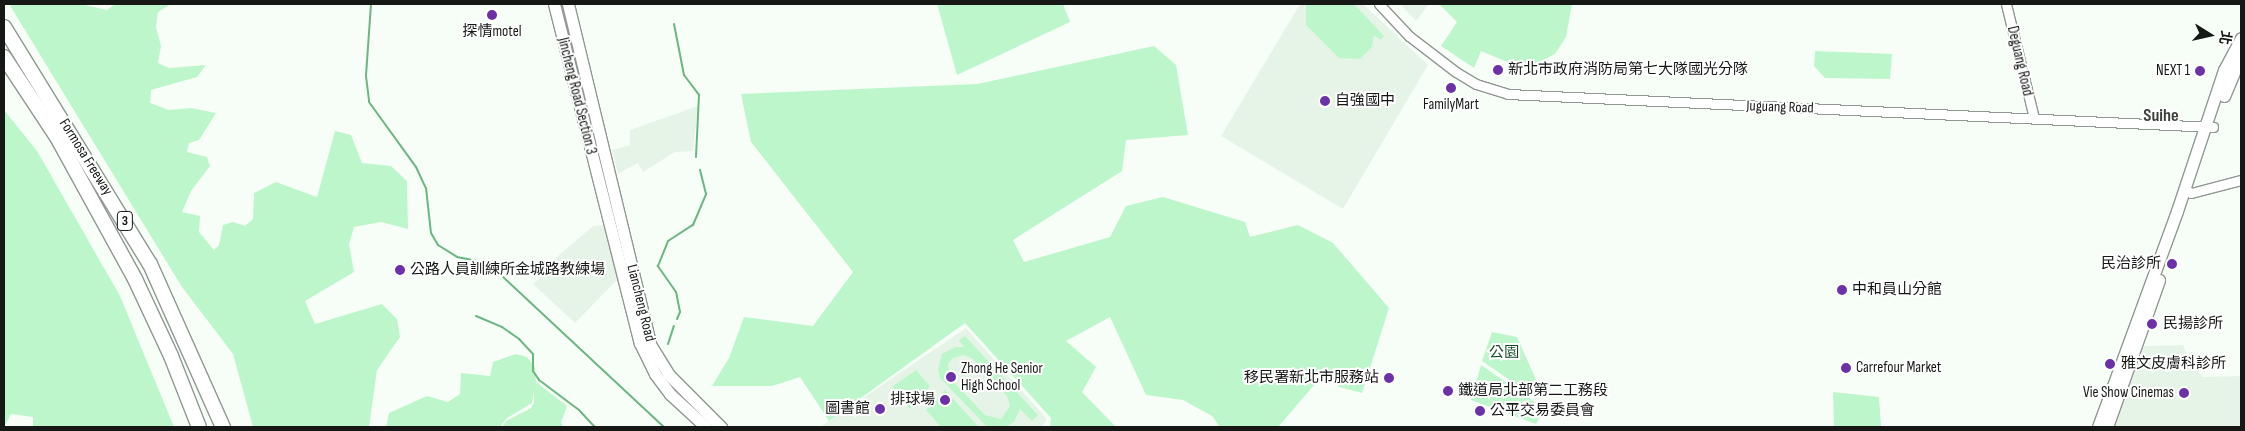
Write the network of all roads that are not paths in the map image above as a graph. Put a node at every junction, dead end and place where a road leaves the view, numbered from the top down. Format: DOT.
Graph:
graph roads {
  1 [pos="554,4"];
  2 [pos="568,4"];
  3 [pos="1379,4"];
  4 [pos="2006,4"];
  5 [pos="4,27"];
  6 [pos="2241,38"];
  7 [pos="2241,56"];
  8 [pos="4,57"];
  9 [pos="2034,118"];
  10 [pos="2209,127"];
  11 [pos="2241,174"];
  12 [pos="2241,180"];
  13 [pos="606,186"];
  14 [pos="2189,189"];
  15 [pos="199,427"];
  16 [pos="224,427"];
  17 [pos="706,427"];
  18 [pos="721,427"];
  19 [pos="2098,427"];
  20 [pos="2107,427"];
  1 -- 13 [label="main road, Jincheng Road Section 3"];
  2 -- 13 [label="main road, Jincheng Road Section 3"];
  3 -- 9 [label="street, Juguang Road"];
  4 -- 9 [label="street, Deguang Road"];
  5 -- 16 [label="highway, Formosa Freeway / 3"];
  6 -- 10 [label="main road"];
  7 -- 10 [label="main road"];
  8 -- 15 [label="highway, Formosa Freeway / 3"];
  9 -- 10 [label="street, Juguang Road"];
  10 -- 14 [label="main road"];
  11 -- 14 [label="street"];
  12 -- 14 [label="street"];
  13 -- 17 [label="main road, Liancheng Road"];
  13 -- 18 [label="main road, Liancheng Road"];
  14 -- 19 [label="main road"];
  14 -- 20 [label="main road"];
}
